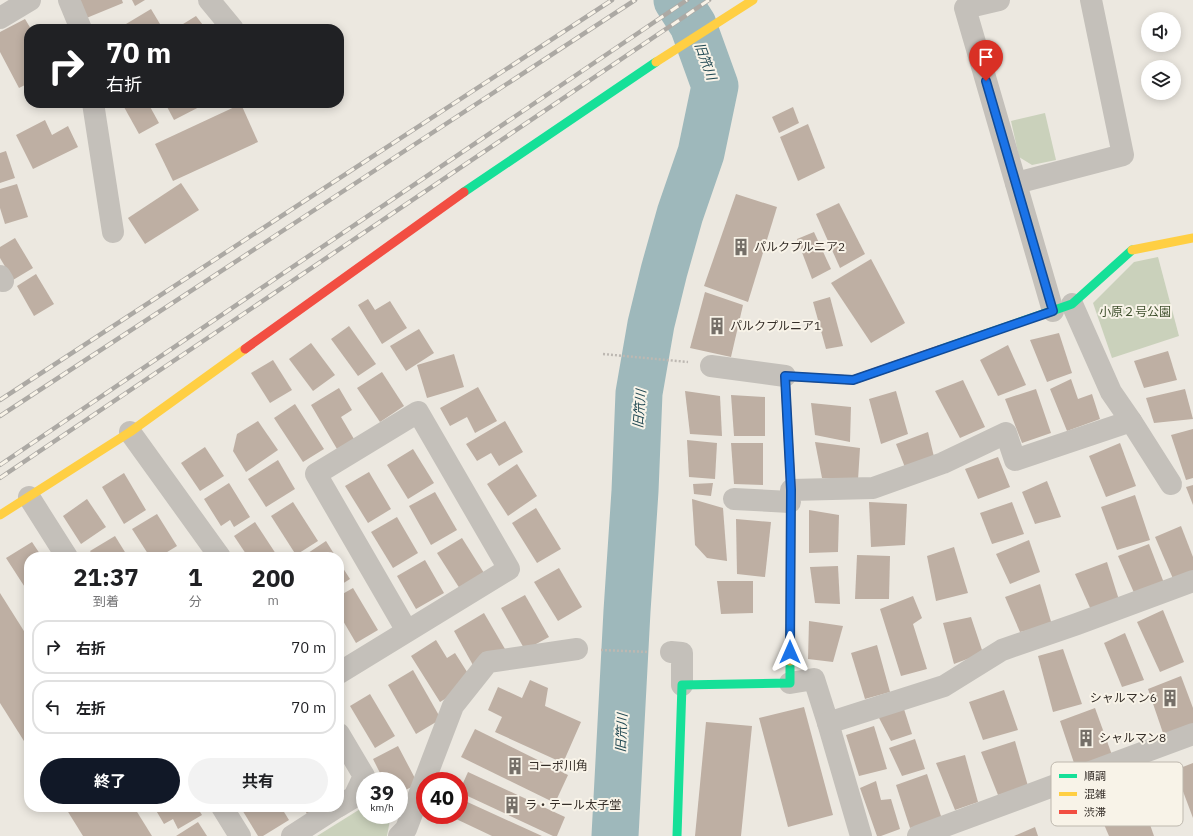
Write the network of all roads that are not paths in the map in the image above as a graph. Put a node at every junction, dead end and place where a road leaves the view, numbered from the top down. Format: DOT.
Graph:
graph roads {
  1 [pos="30,0"];
  2 [pos="69,0"];
  3 [pos="209,0"];
  4 [pos="753,0"];
  5 [pos="999,0"];
  6 [pos="1091,0"];
  7 [pos="0,18"];
  8 [pos="79,24"];
  9 [pos="229,24"];
  10 [pos="94,108"];
  11 [pos="1016,183"];
  12 [pos="113,232"];
  13 [pos="1193,238"];
  14 [pos="1063,308"];
  15 [pos="701,364"];
  16 [pos="785,376"];
  17 [pos="1131,422"];
  18 [pos="130,432"];
  19 [pos="1171,484"];
  20 [pos="29,496"];
  21 [pos="790,496"];
  22 [pos="734,499"];
  23 [pos="0,515"];
  24 [pos="64,552"];
  25 [pos="216,552"];
  26 [pos="1193,581"];
  27 [pos="407,631"];
  28 [pos="577,649"];
  29 [pos="670,652"];
  30 [pos="344,670"];
  31 [pos="790,683"];
  32 [pos="682,685"];
  33 [pos="828,723"];
  34 [pos="1193,734"];
  35 [pos="344,742"];
  36 [pos="1118,762"];
  37 [pos="1051,787"];
  38 [pos="344,802"];
  39 [pos="225,812"];
  40 [pos="329,812"];
  41 [pos="240,836"];
  42 [pos="292,836"];
  43 [pos="399,836"];
  44 [pos="676,836"];
  45 [pos="861,836"];
  46 [pos="918,836"];
  1 -- 7 [label="street"];
  2 -- 8 [label="street"];
  3 -- 9 [label="street"];
  4 -- 18 [label="street"];
  5 -- 11 [label="street"];
  6 -- 11 [label="street"];
  10 -- 12 [label="street"];
  11 -- 14 [label="street"];
  13 -- 14 [label="street"];
  14 -- 16 [label="street"];
  14 -- 17 [label="street"];
  15 -- 16 [label="street"];
  16 -- 21 [label="street"];
  17 -- 19 [label="street"];
  17 -- 21 [label="street"];
  18 -- 20 [label="street"];
  18 -- 25 [label="street"];
  20 -- 23 [label="street"];
  20 -- 24 [label="street"];
  21 -- 22 [label="street"];
  21 -- 31 [label="street"];
  26 -- 33 [label="street"];
  27 -- 27 [label="street"];
  27 -- 30 [label="street"];
  28 -- 43 [label="street"];
  29 -- 32 [label="street"];
  31 -- 32 [label="street"];
  31 -- 33 [label="street"];
  32 -- 44 [label="street"];
  33 -- 45 [label="street"];
  34 -- 36 [label="street"];
  35 -- 38 [label="street"];
  37 -- 46 [label="street"];
  39 -- 41 [label="street"];
  40 -- 42 [label="street"];
}
